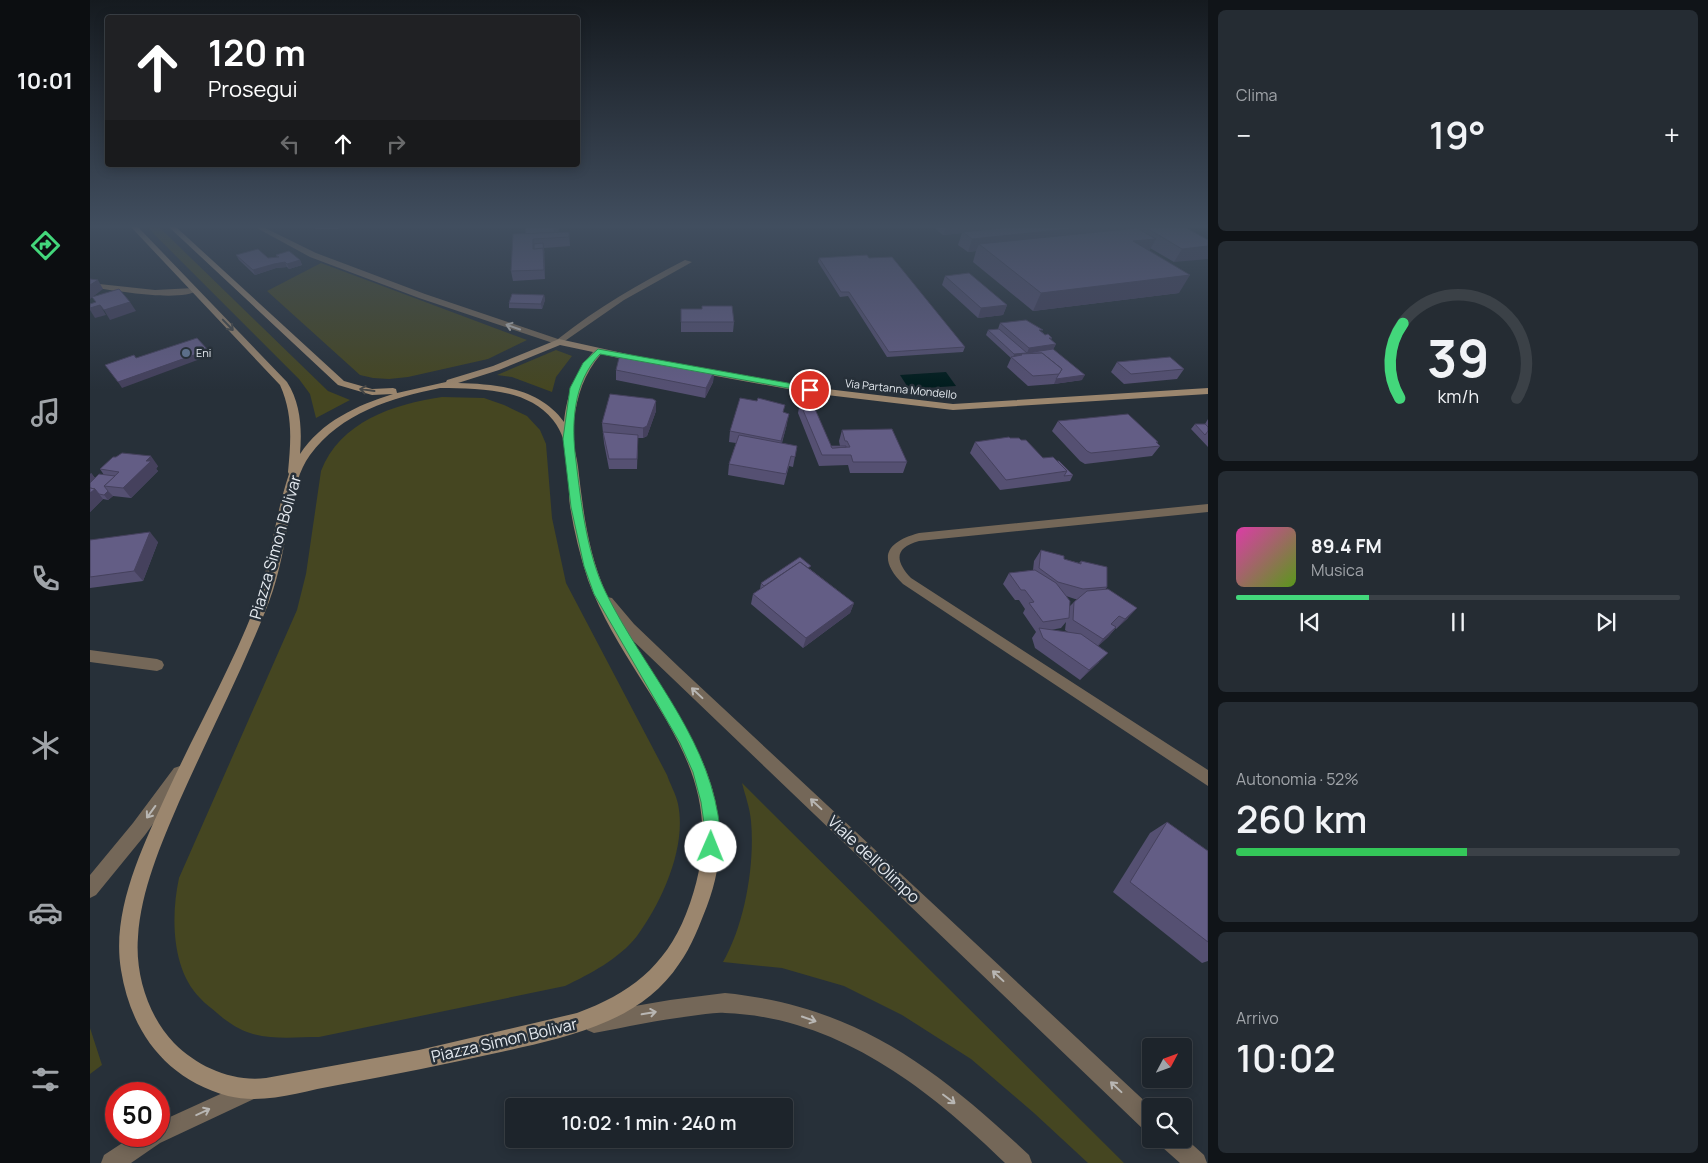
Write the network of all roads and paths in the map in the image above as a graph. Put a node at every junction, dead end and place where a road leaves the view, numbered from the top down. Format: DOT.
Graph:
graph roads {
  1 [pos="186,281"];
  2 [pos="231,281"];
  3 [pos="383,281"];
  4 [pos="649,281"];
  5 [pos="90,286"];
  6 [pos="194,290"];
  7 [pos="559,342"];
  8 [pos="598,352"];
  9 [pos="645,360"];
  10 [pos="682,367"];
  11 [pos="440,385"];
  12 [pos="415,390"];
  13 [pos="1208,391"];
  14 [pos="568,439"];
  15 [pos="292,478"];
  16 [pos="1208,508"];
  17 [pos="600,594"];
  18 [pos="90,656"];
  19 [pos="157,665"];
  20 [pos="190,759"];
  21 [pos="1208,779"];
  22 [pos="90,889"];
  23 [pos="567,1028"];
  24 [pos="252,1090"];
  25 [pos="1142,1113"];
  26 [pos="170,1128"];
  27 [pos="136,1147"];
  28 [pos="1180,1148"];
  29 [pos="112,1163"];
  30 [pos="1021,1163"];
  31 [pos="1196,1163"];
  1 -- 6 [label="main road"];
  12 -- 2 [label="main road, one-way"];
  7 -- 3 [label="street, one-way"];
  4 -- 7 [label="street"];
  5 -- 6 [label="street"];
  6 -- 15 [label="main road, one-way"];
  7 -- 8 [label="main road"];
  7 -- 11 [label="main road"];
  8 -- 9 [label="main road"];
  8 -- 14 [label="main road"];
  10 -- 13 [label="main road, Via Partanna Mondello"];
  11 -- 12 [label="main road, Piazza Simon Bolivar"];
  11 -- 14 [label="main road, Piazza Simon Bolivar"];
  12 -- 15 [label="main road, Piazza Simon Bolivar"];
  14 -- 17 [label="main road, Piazza Simon Bolivar"];
  15 -- 20 [label="main road, Piazza Simon Bolivar"];
  16 -- 21 [label="street"];
  17 -- 23 [label="main road, Piazza Simon Bolivar"];
  25 -- 17 [label="street, Viale dell'Olimpo, one-way"];
  18 -- 19 [label="street"];
  20 -- 22 [label="street, one-way"];
  20 -- 24 [label="main road, Piazza Simon Bolivar"];
  23 -- 24 [label="main road, Piazza Simon Bolivar"];
  23 -- 30 [label="street, one-way"];
  26 -- 24 [label="street, one-way"];
  27 -- 29 [label="street"];
  28 -- 31 [label="street"];
}
